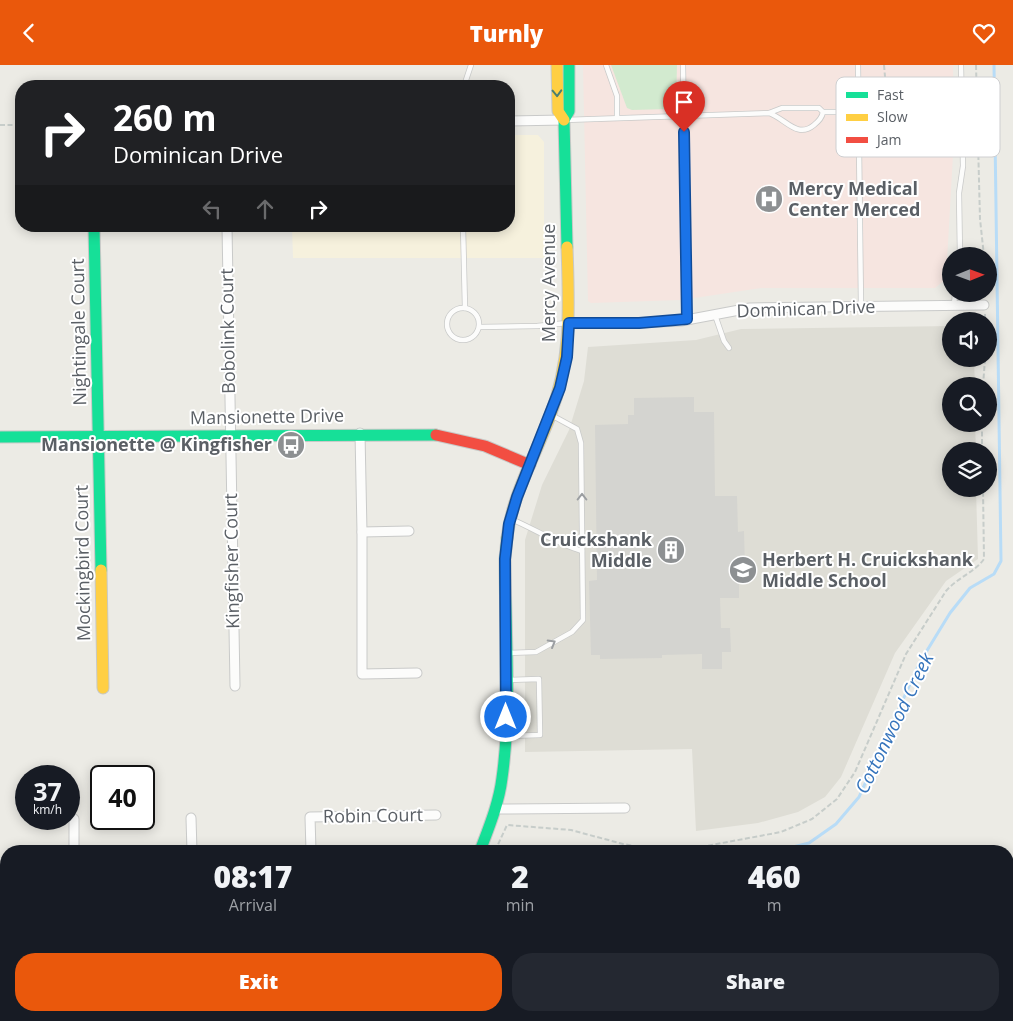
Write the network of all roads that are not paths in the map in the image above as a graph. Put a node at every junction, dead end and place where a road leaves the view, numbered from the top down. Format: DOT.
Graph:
graph roads {
  1 [pos="471,65"];
  2 [pos="557,65"];
  3 [pos="569,65"];
  4 [pos="606,65"];
  5 [pos="683,65"];
  6 [pos="466,80"];
  7 [pos="823,112"];
  8 [pos="836,112"];
  9 [pos="769,113"];
  10 [pos="683,115"];
  11 [pos="617,117"];
  12 [pos="564,120"];
  13 [pos="515,121"];
  14 [pos="859,157"];
  15 [pos="963,157"];
  16 [pos="94,232"];
  17 [pos="227,232"];
  18 [pos="463,232"];
  19 [pos="960,247"];
  20 [pos="954,305"];
  21 [pos="984,305"];
  22 [pos="861,306"];
  23 [pos="465,308"];
  24 [pos="714,314"];
  25 [pos="687,319"];
  26 [pos="569,323"];
  27 [pos="479,327"];
  28 [pos="729,348"];
  29 [pos="551,415"];
  30 [pos="360,433"];
  31 [pos="230,436"];
  32 [pos="0,437"];
  33 [pos="98,437"];
  34 [pos="530,465"];
  35 [pos="510,518"];
  36 [pos="409,531"];
  37 [pos="362,532"];
  38 [pos="582,551"];
  39 [pos="506,653"];
  40 [pos="418,673"];
  41 [pos="506,680"];
  42 [pos="235,686"];
  43 [pos="103,688"];
  44 [pos="506,736"];
  45 [pos="624,808"];
  46 [pos="495,809"];
  47 [pos="436,815"];
  48 [pos="191,818"];
  49 [pos="74,830"];
  50 [pos="74,845"];
  51 [pos="192,845"];
  52 [pos="311,845"];
  53 [pos="482,845"];
  1 -- 6 [label="lane"];
  2 -- 12 [label="street, Mercy Avenue, one-way"];
  3 -- 12 [label="street, Mercy Avenue"];
  4 -- 11 [label="lane"];
  5 -- 10 [label="lane"];
  7 -- 8 [label="lane"];
  7 -- 9 [label="lane"];
  7 -- 9 [label="lane"];
  9 -- 10 [label="lane"];
  10 -- 11 [label="lane"];
  10 -- 25 [label="lane"];
  11 -- 12 [label="lane"];
  12 -- 13 [label="street"];
  12 -- 26 [label="street, Mercy Avenue"];
  14 -- 22 [label="lane"];
  15 -- 19 [label="lane"];
  16 -- 33 [label="street, Nightingale Court"];
  17 -- 31 [label="street, Bobolink Court"];
  18 -- 23 [label="lane"];
  20 -- 21 [label="street, Dominican Drive"];
  20 -- 22 [label="street, Dominican Drive"];
  22 -- 24 [label="street, Dominican Drive"];
  23 -- 27 [label="lane"];
  23 -- 27 [label="lane"];
  24 -- 25 [label="street, Dominican Drive"];
  24 -- 28 [label="lane"];
  25 -- 26 [label="street, Dominican Drive"];
  26 -- 27 [label="lane"];
  26 -- 29 [label="street, Mercy Avenue"];
  29 -- 34 [label="street, Mercy Avenue"];
  38 -- 29 [label="lane, one-way"];
  30 -- 31 [label="street, Mansionette Drive"];
  30 -- 34 [label="street, Mansionette Drive"];
  30 -- 37 [label="street"];
  31 -- 33 [label="street, Mansionette Drive"];
  31 -- 42 [label="street, Kingfisher Court"];
  32 -- 33 [label="street, Mansionette Drive"];
  33 -- 43 [label="street, Mockingbird Court"];
  34 -- 35 [label="street, Mercy Avenue"];
  35 -- 38 [label="lane"];
  35 -- 39 [label="street, Mercy Avenue"];
  36 -- 37 [label="street"];
  37 -- 40 [label="street"];
  39 -- 38 [label="lane, one-way"];
  39 -- 41 [label="street, Mercy Avenue"];
  41 -- 44 [label="street, Mercy Avenue"];
  41 -- 44 [label="lane"];
  44 -- 46 [label="street, Mercy Avenue"];
  45 -- 46 [label="street"];
  46 -- 53 [label="street, Mercy Avenue"];
  47 -- 52 [label="street, Robin Court"];
  48 -- 51 [label="street"];
  49 -- 50 [label="street"];
}
